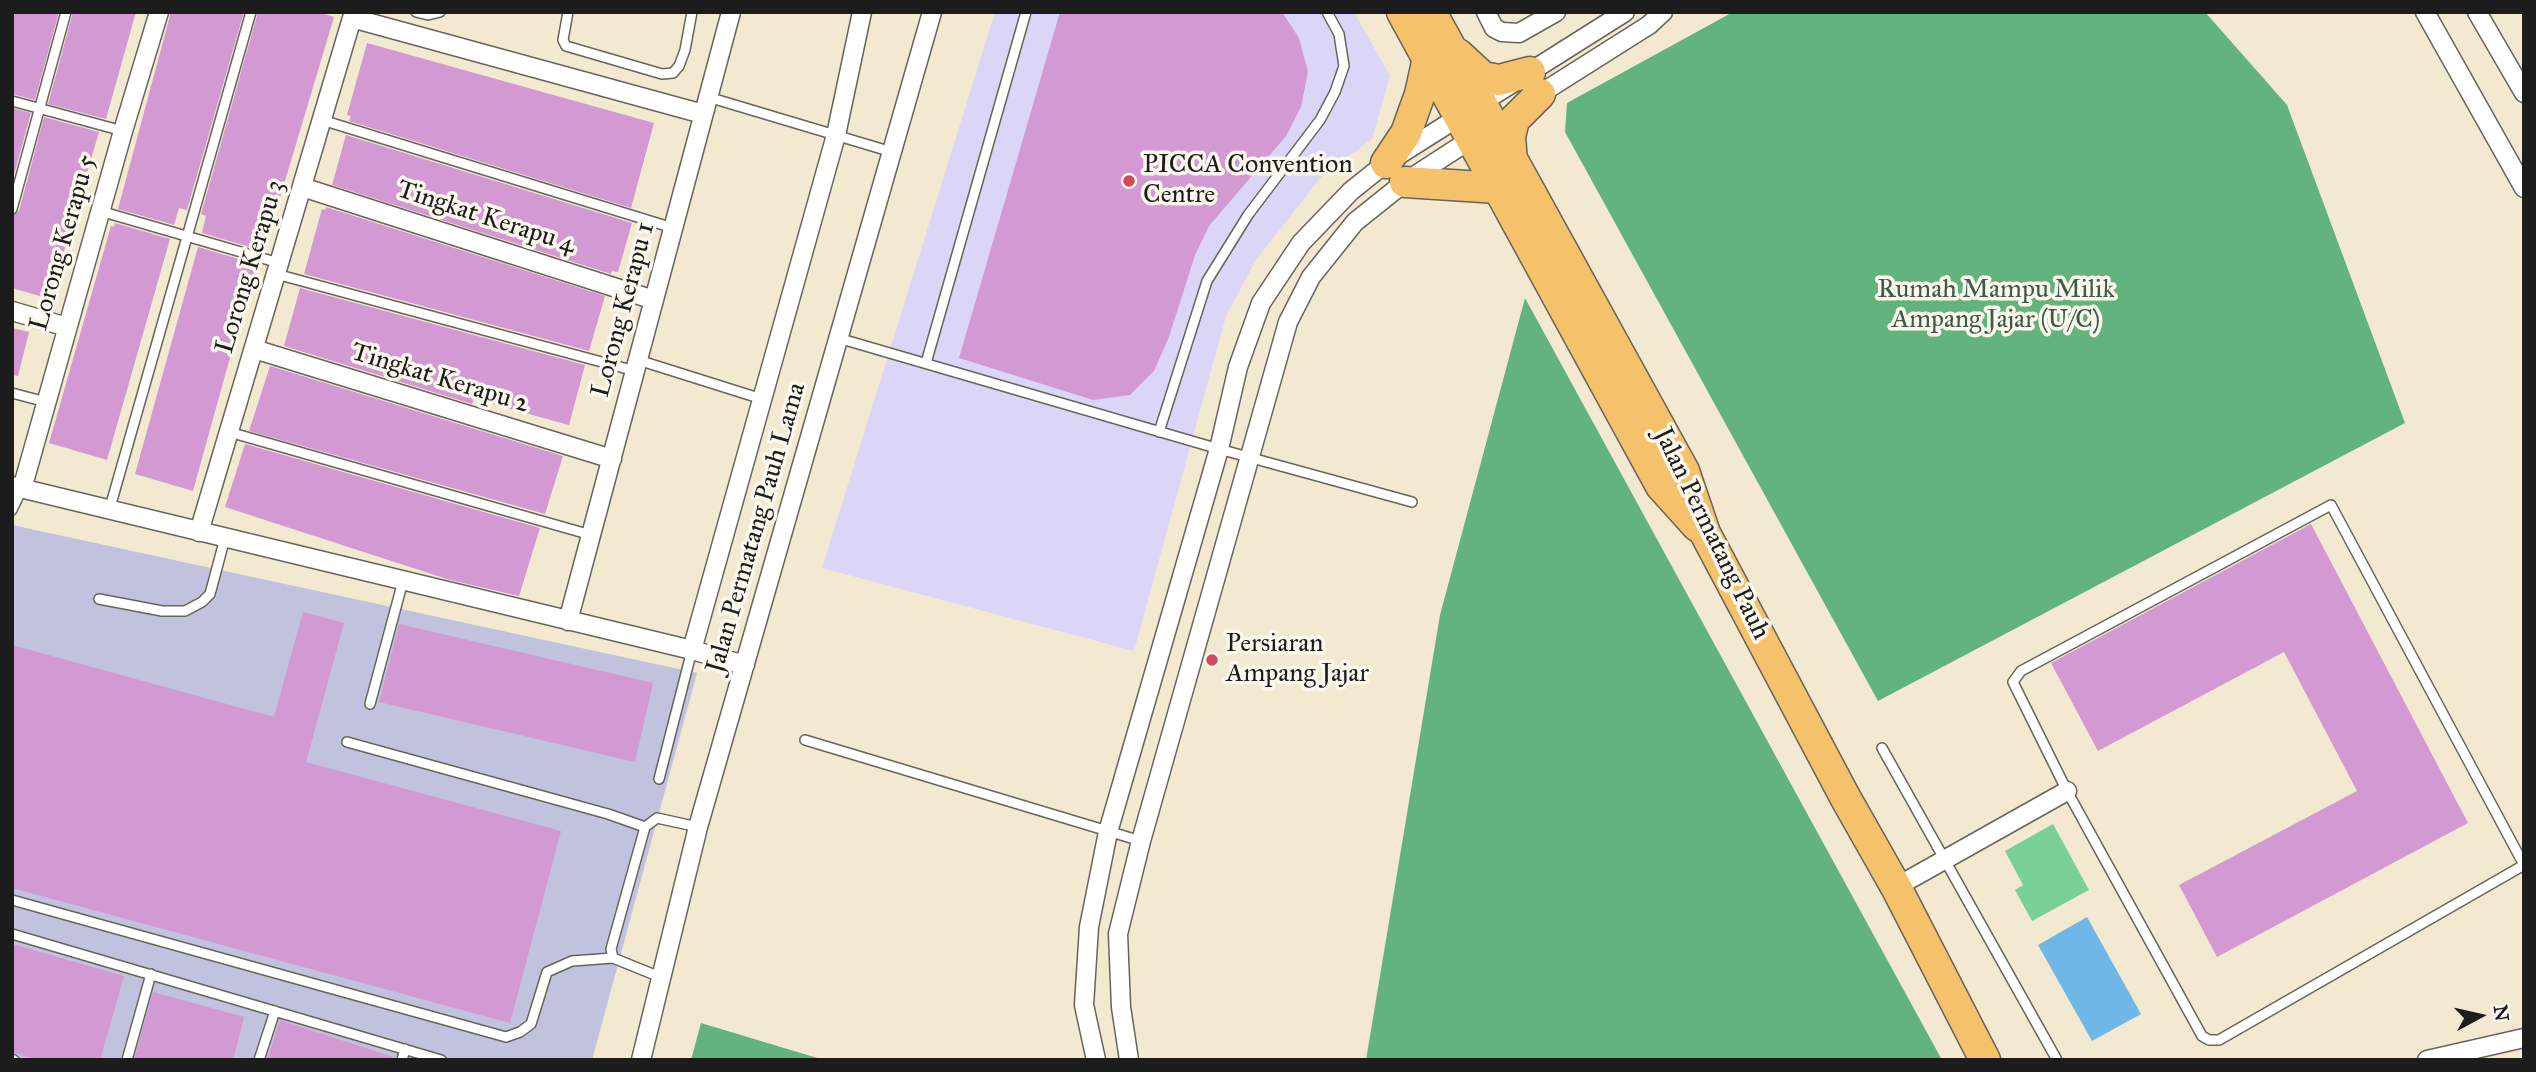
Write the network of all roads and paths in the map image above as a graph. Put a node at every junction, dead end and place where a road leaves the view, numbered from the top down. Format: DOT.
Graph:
graph roads {
  1 [pos="66,12"];
  2 [pos="159,12"];
  3 [pos="251,12"];
  4 [pos="416,12"];
  5 [pos="439,12"];
  6 [pos="568,12"];
  7 [pos="692,12"];
  8 [pos="731,12"];
  9 [pos="862,12"];
  10 [pos="932,12"];
  11 [pos="1027,12"];
  12 [pos="1327,12"];
  13 [pos="1402,12"];
  14 [pos="1431,12"];
  15 [pos="1486,12"];
  16 [pos="1556,12"];
  17 [pos="1625,12"];
  18 [pos="1663,12"];
  19 [pos="2425,12"];
  20 [pos="2477,12"];
  21 [pos="348,15"];
  22 [pos="1438,51"];
  23 [pos="1535,83"];
  24 [pos="2524,93"];
  25 [pos="708,97"];
  26 [pos="12,101"];
  27 [pos="40,108"];
  28 [pos="703,114"];
  29 [pos="322,120"];
  30 [pos="1476,121"];
  31 [pos="122,131"];
  32 [pos="836,135"];
  33 [pos="892,152"];
  34 [pos="1512,162"];
  35 [pos="1396,173"];
  36 [pos="302,187"];
  37 [pos="1498,188"];
  38 [pos="2524,188"];
  39 [pos="12,209"];
  40 [pos="100,211"];
  41 [pos="673,228"];
  42 [pos="187,236"];
  43 [pos="278,268"];
  44 [pos="654,300"];
  45 [pos="12,311"];
  46 [pos="67,327"];
  47 [pos="838,338"];
  48 [pos="254,349"];
  49 [pos="926,363"];
  50 [pos="637,366"];
  51 [pos="12,393"];
  52 [pos="762,399"];
  53 [pos="46,402"];
  54 [pos="229,432"];
  55 [pos="1159,432"];
  56 [pos="1219,450"];
  57 [pos="1250,458"];
  58 [pos="612,460"];
  59 [pos="17,487"];
  60 [pos="1412,502"];
  61 [pos="12,510"];
  62 [pos="109,510"];
  63 [pos="199,532"];
  64 [pos="1705,533"];
  65 [pos="591,535"];
  66 [pos="225,538"];
  67 [pos="403,581"];
  68 [pos="99,599"];
  69 [pos="568,621"];
  70 [pos="692,650"];
  71 [pos="745,665"];
  72 [pos="369,704"];
  73 [pos="805,740"];
  74 [pos="347,742"];
  75 [pos="1882,748"];
  76 [pos="659,779"];
  77 [pos="2067,791"];
  78 [pos="645,827"];
  79 [pos="698,827"];
  80 [pos="1108,832"];
  81 [pos="1141,841"];
  82 [pos="1945,859"];
  83 [pos="1896,887"];
  84 [pos="12,900"];
  85 [pos="12,934"];
  86 [pos="613,958"];
  87 [pos="151,974"];
  88 [pos="660,977"];
  89 [pos="275,1011"];
  90 [pos="2524,1038"];
  91 [pos="405,1049"];
  92 [pos="127,1060"];
  93 [pos="259,1060"];
  94 [pos="402,1060"];
  95 [pos="441,1060"];
  96 [pos="641,1060"];
  97 [pos="1096,1060"];
  98 [pos="1129,1060"];
  99 [pos="1985,1060"];
  100 [pos="2057,1060"];
  101 [pos="2427,1060"];
  1 -- 27 [label="lane"];
  2 -- 31 [label="street, Lorong Kerapu 5"];
  3 -- 42 [label="lane"];
  4 -- 5 [label="lane"];
  6 -- 7 [label="lane"];
  8 -- 25 [label="street, Lorong Kerapu 1"];
  9 -- 32 [label="street"];
  10 -- 33 [label="street, Jalan Permatang Pauh Lama"];
  11 -- 49 [label="lane"];
  12 -- 55 [label="lane"];
  13 -- 22 [label="main road"];
  14 -- 22 [label="main road, Jalan Permatang Pauh"];
  15 -- 16 [label="street"];
  17 -- 23 [label="street"];
  18 -- 23 [label="street"];
  19 -- 38 [label="street"];
  20 -- 24 [label="street"];
  21 -- 28 [label="street"];
  21 -- 29 [label="street, Lorong Kerapu 3"];
  22 -- 23 [label="main road"];
  22 -- 30 [label="main road, Jalan Permatang Pauh"];
  22 -- 35 [label="main road"];
  23 -- 30 [label="street"];
  23 -- 30 [label="street"];
  23 -- 34 [label="main road"];
  25 -- 28 [label="street, Lorong Kerapu 1"];
  25 -- 32 [label="lane"];
  26 -- 27 [label="lane"];
  27 -- 31 [label="lane"];
  27 -- 39 [label="lane"];
  28 -- 41 [label="street, Lorong Kerapu 1"];
  29 -- 36 [label="street, Lorong Kerapu 3"];
  29 -- 41 [label="lane"];
  30 -- 34 [label="main road, Jalan Permatang Pauh"];
  30 -- 35 [label="street"];
  30 -- 35 [label="street"];
  30 -- 37 [label="main road"];
  31 -- 40 [label="street, Lorong Kerapu 5"];
  32 -- 33 [label="lane"];
  32 -- 52 [label="street"];
  33 -- 47 [label="street, Jalan Permatang Pauh Lama"];
  34 -- 64 [label="main road, Jalan Permatang Pauh"];
  35 -- 37 [label="main road"];
  35 -- 56 [label="street"];
  35 -- 57 [label="street"];
  36 -- 43 [label="street, Lorong Kerapu 3"];
  36 -- 44 [label="street, Tingkat Kerapu 4"];
  37 -- 64 [label="main road"];
  40 -- 42 [label="lane"];
  40 -- 46 [label="street, Lorong Kerapu 5"];
  41 -- 44 [label="street, Lorong Kerapu 1"];
  42 -- 43 [label="lane"];
  42 -- 62 [label="lane"];
  43 -- 48 [label="street, Lorong Kerapu 3"];
  43 -- 50 [label="lane"];
  44 -- 50 [label="street, Lorong Kerapu 1"];
  45 -- 46 [label="street"];
  46 -- 53 [label="street, Lorong Kerapu 5"];
  47 -- 49 [label="lane"];
  47 -- 71 [label="street, Jalan Permatang Pauh Lama"];
  48 -- 54 [label="street, Lorong Kerapu 3"];
  48 -- 58 [label="street, Tingkat Kerapu 2"];
  49 -- 55 [label="lane"];
  50 -- 52 [label="lane"];
  50 -- 58 [label="street, Lorong Kerapu 1"];
  51 -- 53 [label="lane"];
  52 -- 70 [label="street"];
  53 -- 59 [label="street, Lorong Kerapu 5"];
  54 -- 63 [label="street, Lorong Kerapu 3"];
  54 -- 65 [label="lane"];
  55 -- 56 [label="lane"];
  56 -- 57 [label="lane"];
  56 -- 80 [label="street"];
  57 -- 60 [label="lane"];
  57 -- 81 [label="street"];
  58 -- 65 [label="street, Lorong Kerapu 1"];
  59 -- 61 [label="lane"];
  59 -- 62 [label="street"];
  62 -- 63 [label="street"];
  63 -- 66 [label="street"];
  64 -- 83 [label="main road, Jalan Permatang Pauh"];
  65 -- 69 [label="street, Lorong Kerapu 1"];
  66 -- 67 [label="street"];
  66 -- 68 [label="lane"];
  67 -- 69 [label="street"];
  67 -- 72 [label="lane"];
  69 -- 70 [label="street"];
  70 -- 71 [label="street"];
  70 -- 76 [label="lane"];
  71 -- 79 [label="street, Jalan Permatang Pauh Lama"];
  73 -- 80 [label="lane"];
  74 -- 78 [label="lane"];
  75 -- 82 [label="lane"];
  77 -- 77 [label="lane"];
  77 -- 82 [label="street"];
  78 -- 79 [label="lane"];
  78 -- 86 [label="lane"];
  79 -- 88 [label="street, Jalan Permatang Pauh Lama"];
  80 -- 81 [label="lane"];
  80 -- 97 [label="street"];
  81 -- 98 [label="street"];
  82 -- 83 [label="street"];
  82 -- 100 [label="lane"];
  83 -- 99 [label="main road, Jalan Permatang Pauh"];
  84 -- 86 [label="lane"];
  85 -- 87 [label="lane"];
  86 -- 88 [label="lane"];
  87 -- 89 [label="lane"];
  87 -- 92 [label="lane"];
  88 -- 96 [label="street, Jalan Permatang Pauh Lama"];
  89 -- 91 [label="lane"];
  89 -- 93 [label="lane"];
  90 -- 101 [label="street"];
  91 -- 94 [label="lane"];
  91 -- 95 [label="lane"];
}
